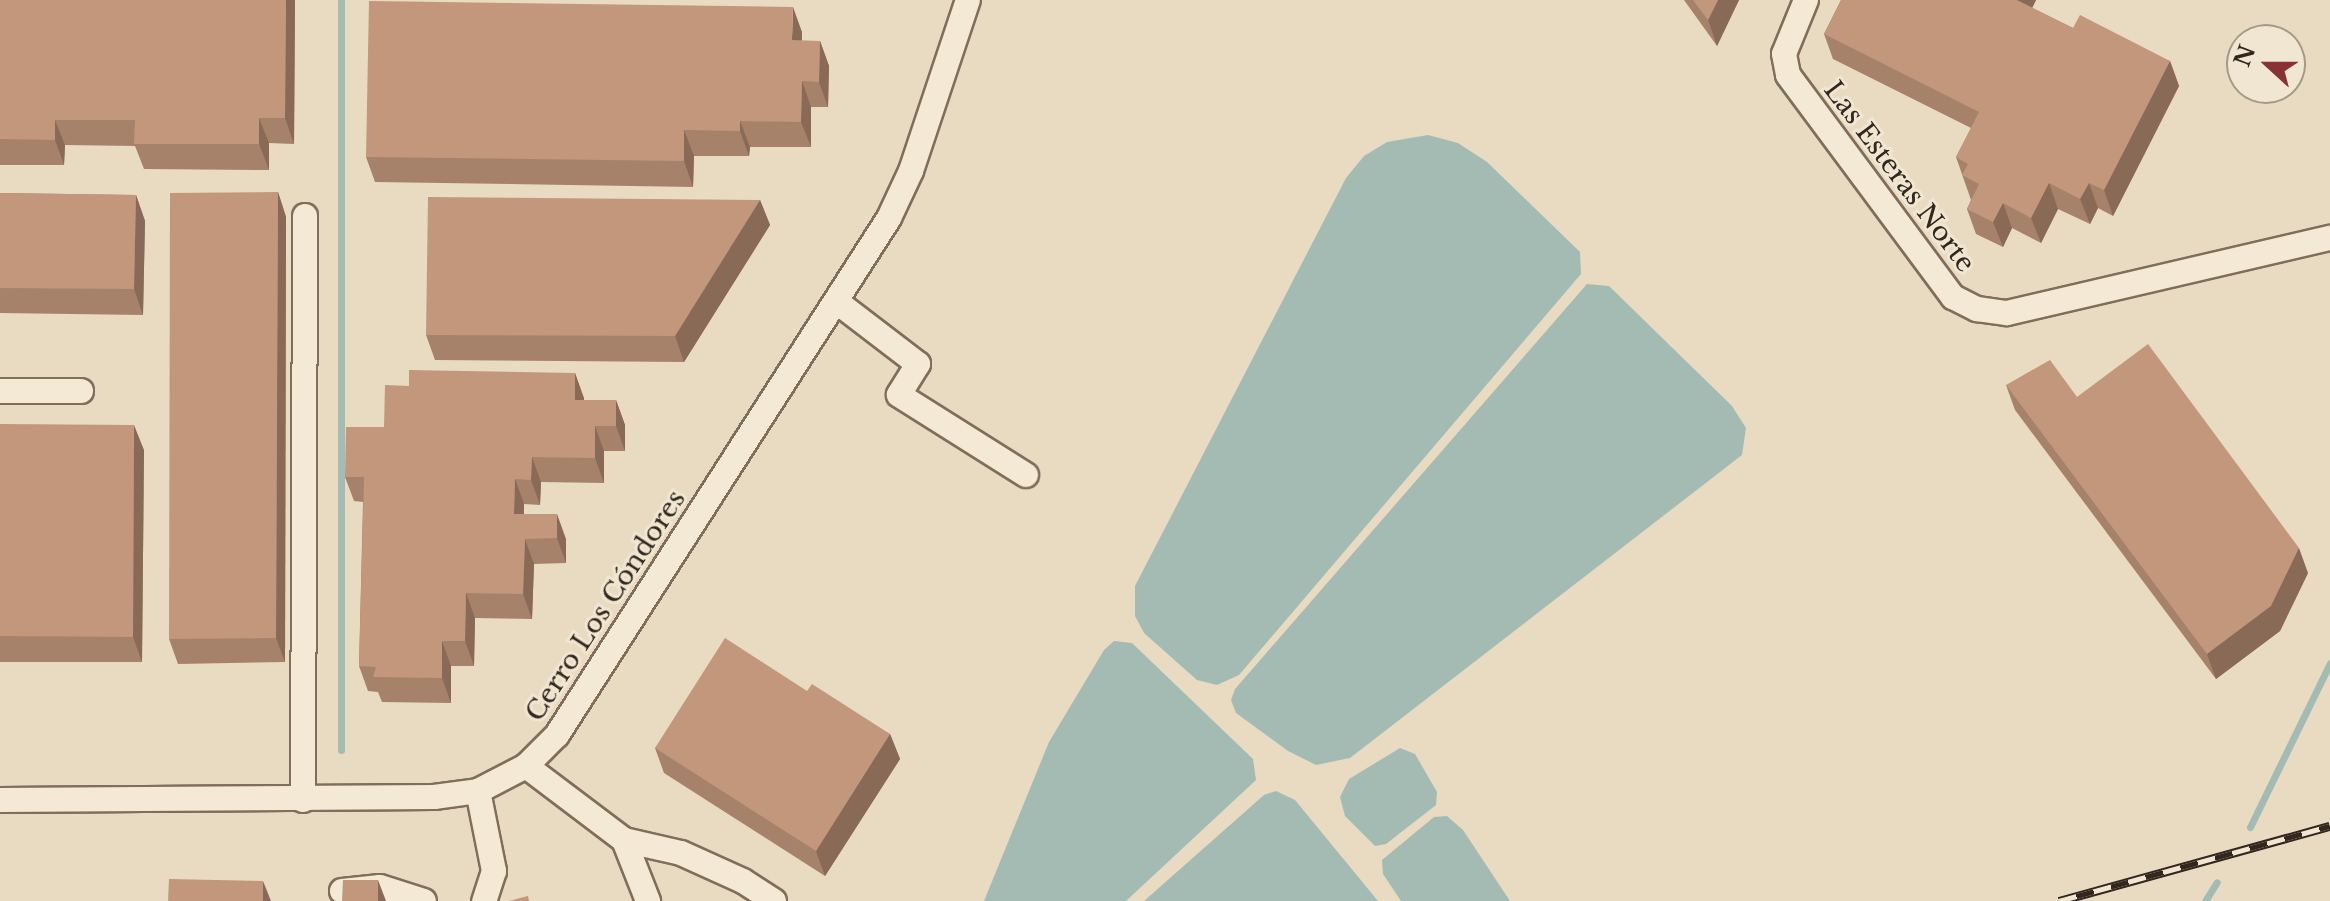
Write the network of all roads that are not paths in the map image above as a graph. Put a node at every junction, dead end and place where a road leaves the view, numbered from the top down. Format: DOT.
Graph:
graph roads {
  1 [pos="968,0"];
  2 [pos="1806,0"];
  3 [pos="305,216"];
  4 [pos="2330,238"];
  5 [pos="837,302"];
  6 [pos="0,391"];
  7 [pos="81,391"];
  8 [pos="1026,475"];
  9 [pos="526,766"];
  10 [pos="478,791"];
  11 [pos="0,800"];
  12 [pos="303,800"];
  13 [pos="624,840"];
  14 [pos="342,891"];
  15 [pos="424,901"];
  16 [pos="484,901"];
  17 [pos="648,901"];
  18 [pos="774,901"];
  1 -- 5 [label="street, Cerro Los Cóndores"];
  2 -- 4 [label="street, Las Esteras Norte"];
  3 -- 12 [label="street"];
  5 -- 8 [label="street"];
  5 -- 9 [label="street, Cerro Los Cóndores"];
  6 -- 7 [label="street"];
  9 -- 10 [label="street, Cerro Los Cóndores"];
  9 -- 13 [label="street"];
  10 -- 12 [label="street, Cerro Los Cóndores"];
  10 -- 16 [label="street"];
  11 -- 12 [label="street, Cerro Los Cóndores"];
  13 -- 17 [label="street"];
  13 -- 18 [label="street"];
  14 -- 15 [label="street"];
}
